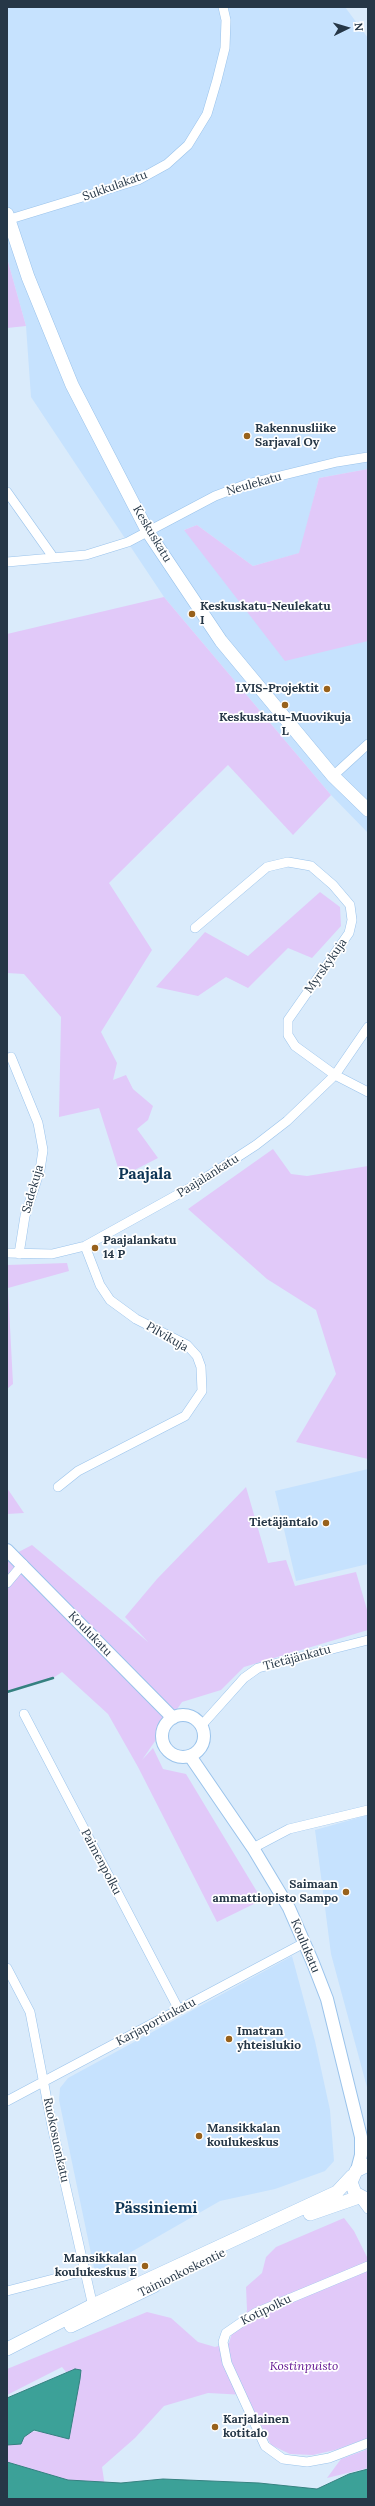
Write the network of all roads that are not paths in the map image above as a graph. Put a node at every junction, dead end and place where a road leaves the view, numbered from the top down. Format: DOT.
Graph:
graph roads {
  1 [pos="223,7"];
  2 [pos="8,218"];
  3 [pos="368,457"];
  4 [pos="7,492"];
  5 [pos="148,532"];
  6 [pos="53,558"];
  7 [pos="7,562"];
  8 [pos="368,744"];
  9 [pos="333,776"];
  10 [pos="368,810"];
  11 [pos="195,928"];
  12 [pos="368,1027"];
  13 [pos="11,1057"];
  14 [pos="335,1075"];
  15 [pos="368,1092"];
  16 [pos="85,1246"];
  17 [pos="7,1253"];
  18 [pos="19,1254"];
  19 [pos="58,1487"];
  20 [pos="7,1550"];
  21 [pos="22,1564"];
  22 [pos="7,1583"];
  23 [pos="368,1640"];
  24 [pos="24,1714"];
  25 [pos="173,1718"];
  26 [pos="201,1726"];
  27 [pos="190,1756"];
  28 [pos="368,1810"];
  29 [pos="253,1848"];
  30 [pos="304,1943"];
  31 [pos="7,1968"];
  32 [pos="178,2010"];
  33 [pos="43,2082"];
  34 [pos="7,2101"];
  35 [pos="361,2137"];
  36 [pos="368,2149"];
  37 [pos="359,2170"];
  38 [pos="364,2199"];
  39 [pos="368,2209"];
  40 [pos="368,2266"];
  41 [pos="84,2272"];
  42 [pos="7,2291"];
  43 [pos="94,2310"];
  44 [pos="7,2349"];
  45 [pos="7,2354"];
  46 [pos="368,2443"];
  1 -- 2 [label="street, Sukkulakatu"];
  2 -- 5 [label="main road, Keskuskatu"];
  3 -- 5 [label="street, Neulekatu"];
  4 -- 6 [label="street"];
  5 -- 6 [label="street, Neulekatu"];
  5 -- 9 [label="main road, Keskuskatu"];
  6 -- 7 [label="street, Neulekatu"];
  8 -- 9 [label="street"];
  9 -- 10 [label="main road, Keskuskatu"];
  11 -- 14 [label="street, Myrskykuja"];
  12 -- 14 [label="street, Paajalankatu"];
  13 -- 18 [label="street, Sadekuja"];
  14 -- 15 [label="street, Myrskykuja"];
  14 -- 16 [label="street, Paajalankatu"];
  16 -- 18 [label="street, Paajalankatu"];
  16 -- 19 [label="street, Pilvikuja"];
  17 -- 18 [label="street, Paajalankatu"];
  20 -- 21 [label="street, Koulukatu"];
  21 -- 22 [label="street"];
  21 -- 25 [label="street, Koulukatu"];
  23 -- 26 [label="street, Tietäjänkatu"];
  24 -- 32 [label="street, Paimenpolku"];
  25 -- 26 [label="street"];
  25 -- 27 [label="street"];
  26 -- 27 [label="street"];
  27 -- 29 [label="street, Koulukatu"];
  28 -- 29 [label="street"];
  29 -- 30 [label="street, Koulukatu"];
  30 -- 32 [label="street, Karjaportinkatu"];
  30 -- 35 [label="street, Koulukatu"];
  31 -- 33 [label="street, Ruokosuonkatu"];
  32 -- 33 [label="street, Karjaportinkatu"];
  33 -- 34 [label="street, Karjaportinkatu"];
  33 -- 41 [label="street, Ruokosuonkatu"];
  35 -- 36 [label="street"];
  35 -- 37 [label="street"];
  37 -- 38 [label="main road"];
  37 -- 43 [label="main road, Tainionkoskentie"];
  38 -- 39 [label="street"];
  38 -- 43 [label="main road, Tainionkoskentie"];
  40 -- 46 [label="street, Kotipolku"];
  41 -- 42 [label="street"];
  41 -- 43 [label="street, Ruokosuonkatu"];
  43 -- 44 [label="main road, Tainionkoskentie"];
  43 -- 45 [label="main road, Tainionkoskentie"];
}
